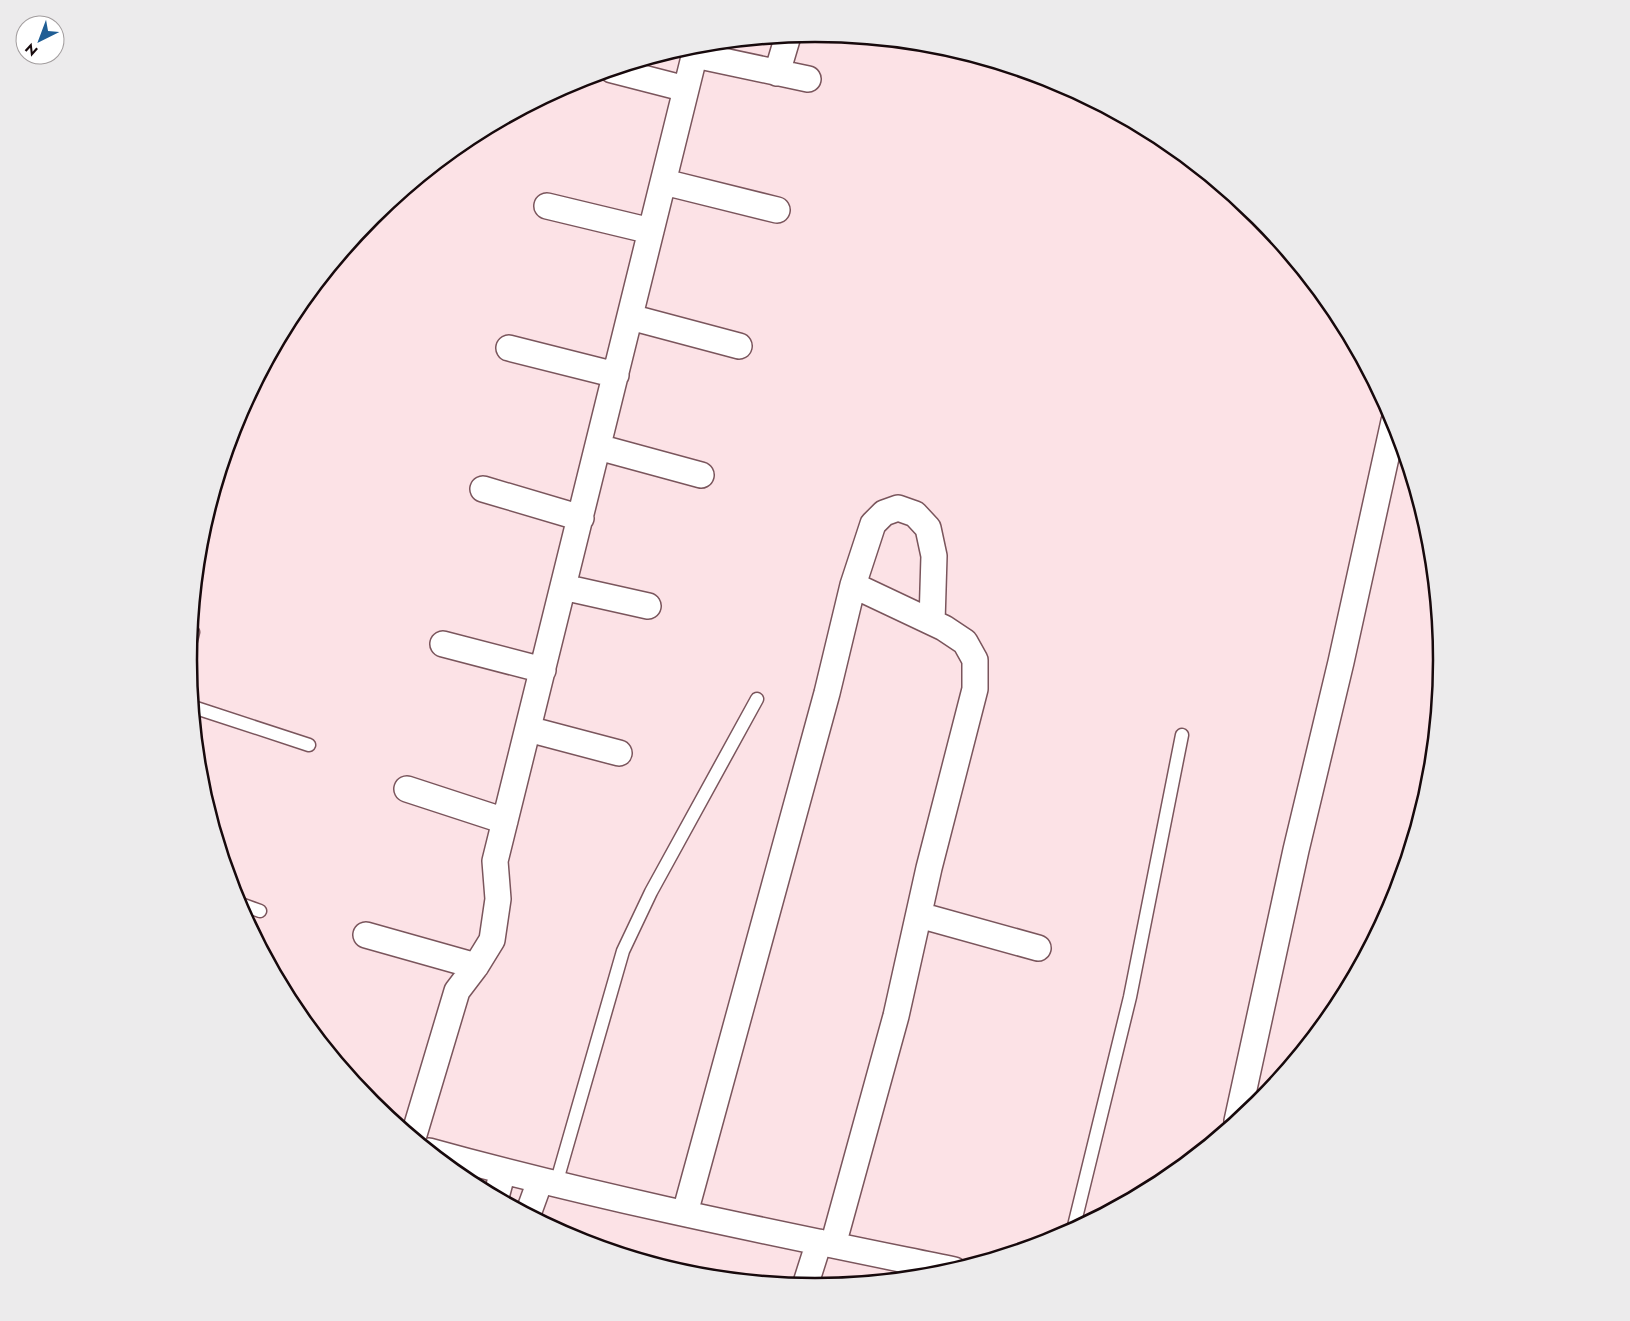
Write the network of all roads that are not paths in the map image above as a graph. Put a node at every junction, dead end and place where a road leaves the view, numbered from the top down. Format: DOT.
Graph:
graph roads {
  1 [pos="786,43"];
  2 [pos="705,52"];
  3 [pos="695,54"];
  4 [pos="623,73"];
  5 [pos="777,73"];
  6 [pos="808,79"];
  7 [pos="686,89"];
  8 [pos="664,182"];
  9 [pos="547,206"];
  10 [pos="777,210"];
  11 [pos="651,231"];
  12 [pos="630,317"];
  13 [pos="739,346"];
  14 [pos="509,348"];
  15 [pos="616,375"];
  16 [pos="1391,436"];
  17 [pos="598,447"];
  18 [pos="701,475"];
  19 [pos="483,489"];
  20 [pos="580,518"];
  21 [pos="853,585"];
  22 [pos="563,587"];
  23 [pos="648,606"];
  24 [pos="932,622"];
  25 [pos="443,644"];
  26 [pos="543,670"];
  27 [pos="757,699"];
  28 [pos="199,709"];
  29 [pos="528,729"];
  30 [pos="1182,735"];
  31 [pos="309,745"];
  32 [pos="619,753"];
  33 [pos="407,789"];
  34 [pos="505,821"];
  35 [pos="249,907"];
  36 [pos="260,911"];
  37 [pos="918,915"];
  38 [pos="366,935"];
  39 [pos="1038,948"];
  40 [pos="476,966"];
  41 [pos="1240,1108"];
  42 [pos="415,1131"];
  43 [pos="445,1155"];
  44 [pos="503,1171"];
  45 [pos="548,1182"];
  46 [pos="498,1191"];
  47 [pos="531,1209"];
  48 [pos="685,1213"];
  49 [pos="1075,1220"];
  50 [pos="826,1244"];
  51 [pos="937,1267"];
  52 [pos="809,1278"];
  1 -- 5 [label="street"];
  2 -- 5 [label="street"];
  3 -- 7 [label="street"];
  4 -- 7 [label="street"];
  5 -- 6 [label="street"];
  7 -- 8 [label="street"];
  8 -- 10 [label="street"];
  8 -- 11 [label="street"];
  9 -- 11 [label="street"];
  11 -- 12 [label="street"];
  12 -- 13 [label="street"];
  12 -- 15 [label="street"];
  14 -- 15 [label="street"];
  15 -- 17 [label="street"];
  16 -- 41 [label="street"];
  17 -- 18 [label="street"];
  17 -- 20 [label="street"];
  19 -- 20 [label="street"];
  20 -- 22 [label="street"];
  21 -- 24 [label="street"];
  21 -- 24 [label="street"];
  21 -- 48 [label="street"];
  22 -- 23 [label="street"];
  22 -- 26 [label="street"];
  24 -- 37 [label="street"];
  25 -- 26 [label="street"];
  26 -- 29 [label="street"];
  27 -- 45 [label="lane"];
  28 -- 31 [label="lane"];
  29 -- 32 [label="street"];
  29 -- 34 [label="street"];
  30 -- 49 [label="lane"];
  33 -- 34 [label="street"];
  34 -- 40 [label="street"];
  35 -- 36 [label="lane"];
  37 -- 39 [label="street"];
  37 -- 50 [label="street"];
  38 -- 40 [label="street"];
  40 -- 42 [label="street"];
  43 -- 44 [label="street"];
  44 -- 45 [label="street"];
  44 -- 46 [label="street"];
  45 -- 47 [label="street"];
  45 -- 48 [label="street"];
  48 -- 50 [label="street"];
  50 -- 51 [label="street"];
  50 -- 52 [label="street"];
}
